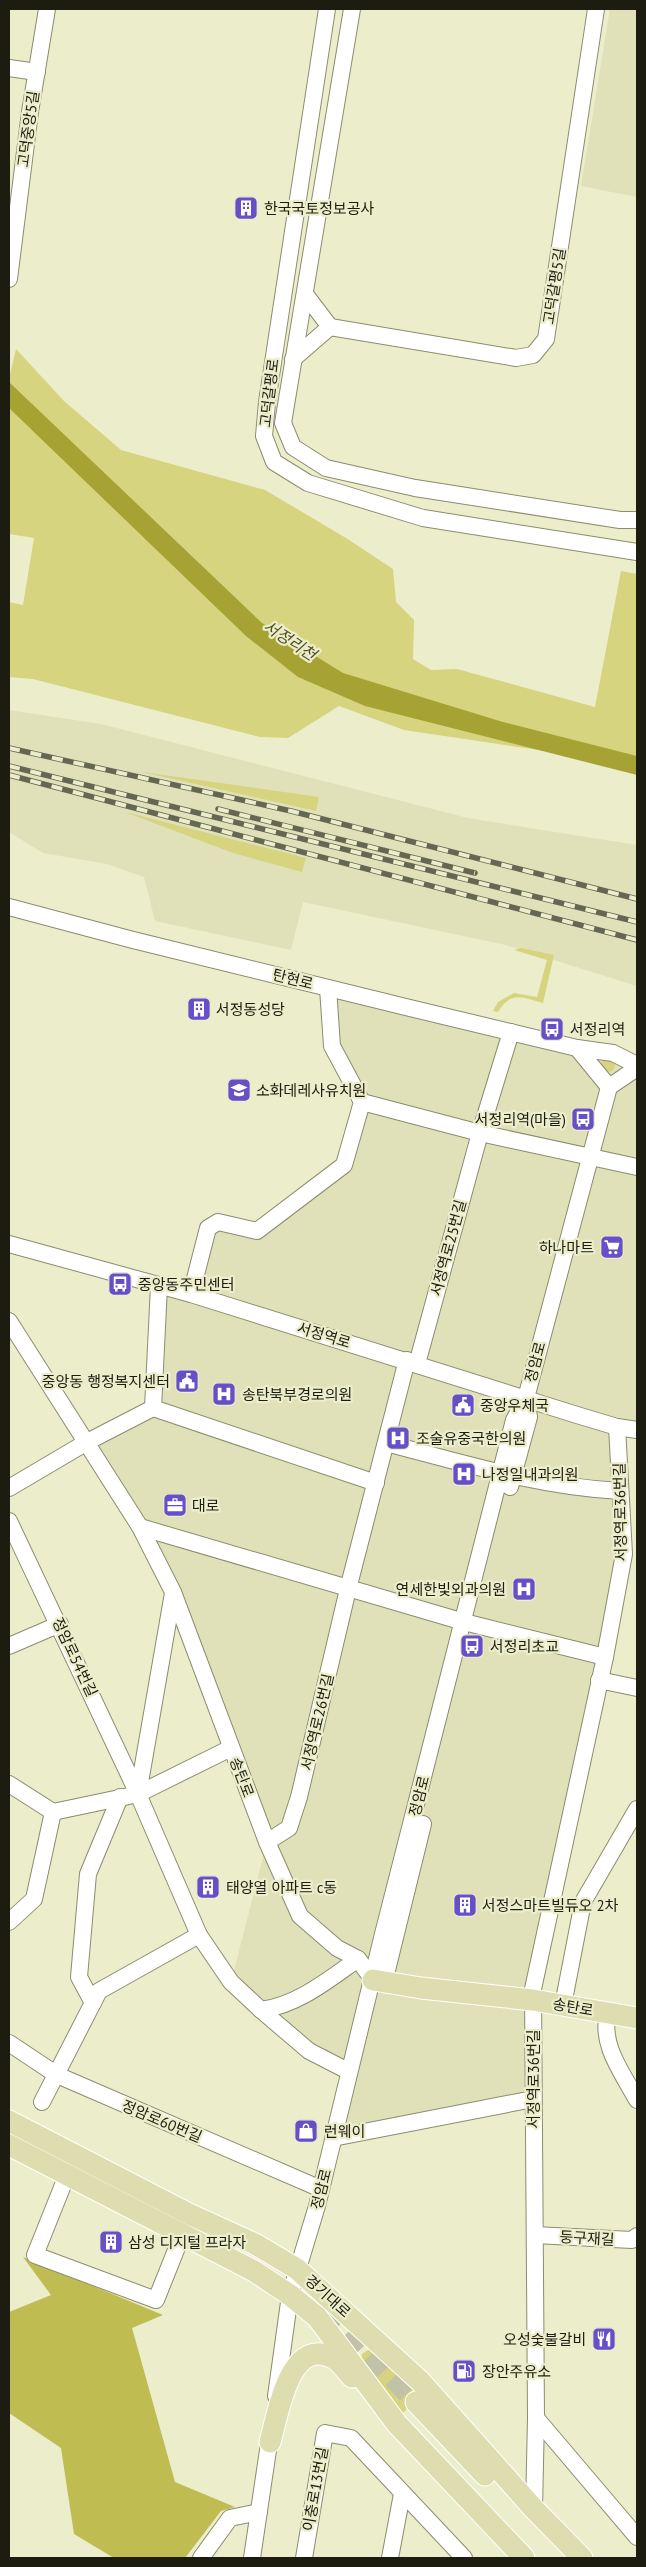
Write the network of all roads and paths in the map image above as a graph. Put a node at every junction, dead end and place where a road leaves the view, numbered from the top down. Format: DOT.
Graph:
graph roads {
  1 [pos="47,9"];
  2 [pos="327,9"];
  3 [pos="352,9"];
  4 [pos="596,9"];
  5 [pos="9,68"];
  6 [pos="37,72"];
  7 [pos="15,174"];
  8 [pos="9,278"];
  9 [pos="305,294"];
  10 [pos="330,327"];
  11 [pos="293,359"];
  12 [pos="637,520"];
  13 [pos="637,552"];
  14 [pos="9,907"];
  15 [pos="328,988"];
  16 [pos="511,1032"];
  17 [pos="578,1048"];
  18 [pos="600,1051"];
  19 [pos="637,1066"];
  20 [pos="593,1069"];
  21 [pos="609,1087"];
  22 [pos="362,1102"];
  23 [pos="480,1133"];
  24 [pos="591,1158"];
  25 [pos="637,1167"];
  26 [pos="9,1244"];
  27 [pos="159,1286"];
  28 [pos="191,1294"];
  29 [pos="9,1320"];
  30 [pos="412,1362"];
  31 [pos="526,1398"];
  32 [pos="153,1408"];
  33 [pos="617,1427"];
  34 [pos="637,1430"];
  35 [pos="87,1442"];
  36 [pos="386,1443"];
  37 [pos="507,1475"];
  38 [pos="376,1483"];
  39 [pos="9,1488"];
  40 [pos="620,1491"];
  41 [pos="9,1521"];
  42 [pos="140,1527"];
  43 [pos="630,1555"];
  44 [pos="348,1589"];
  45 [pos="173,1592"];
  46 [pos="468,1623"];
  47 [pos="60,1624"];
  48 [pos="9,1646"];
  49 [pos="605,1657"];
  50 [pos="599,1680"];
  51 [pos="637,1688"];
  52 [pos="231,1748"];
  53 [pos="9,1784"];
  54 [pos="138,1794"];
  55 [pos="120,1797"];
  56 [pos="637,1809"];
  57 [pos="53,1812"];
  58 [pos="267,1842"];
  59 [pos="9,1922"];
  60 [pos="199,1935"];
  61 [pos="376,1972"];
  62 [pos="533,1995"];
  63 [pos="564,2000"];
  64 [pos="94,2003"];
  65 [pos="637,2007"];
  66 [pos="261,2010"];
  67 [pos="608,2013"];
  68 [pos="637,2018"];
  69 [pos="9,2043"];
  70 [pos="348,2071"];
  71 [pos="57,2075"];
  72 [pos="533,2099"];
  73 [pos="637,2100"];
  74 [pos="42,2102"];
  75 [pos="9,2121"];
  76 [pos="332,2138"];
  77 [pos="9,2145"];
  78 [pos="67,2175"];
  79 [pos="321,2189"];
  80 [pos="182,2235"];
  81 [pos="535,2235"];
  82 [pos="637,2236"];
  83 [pos="297,2269"];
  84 [pos="290,2295"];
  85 [pos="406,2412"];
  86 [pos="536,2418"];
  87 [pos="270,2442"];
  88 [pos="402,2494"];
  89 [pos="534,2509"];
  90 [pos="259,2512"];
  91 [pos="637,2537"];
  92 [pos="201,2558"];
  93 [pos="252,2558"];
  94 [pos="304,2558"];
  95 [pos="390,2558"];
  96 [pos="464,2558"];
  97 [pos="524,2558"];
  98 [pos="539,2558"];
  99 [pos="565,2558"];
  100 [pos="582,2558"];
  1 -- 6 [label="street, 고덕중앙5길"];
  2 -- 13 [label="street, 고덕갈평로"];
  3 -- 9 [label="street, 고덕갈평로"];
  4 -- 10 [label="street, 고덕갈평5길"];
  5 -- 6 [label="street"];
  6 -- 7 [label="street, 고덕중앙5길"];
  7 -- 8 [label="street, 고덕중앙5길"];
  9 -- 10 [label="street"];
  9 -- 11 [label="street, 고덕갈평로"];
  10 -- 11 [label="street"];
  11 -- 12 [label="street, 고덕갈평로"];
  14 -- 15 [label="street, 탄현로"];
  15 -- 16 [label="street, 탄현로"];
  15 -- 22 [label="street"];
  16 -- 17 [label="street, 탄현로"];
  16 -- 23 [label="street, 서정역로25번길"];
  17 -- 18 [label="street, 탄현로"];
  17 -- 20 [label="street"];
  18 -- 19 [label="street, 탄현로"];
  18 -- 20 [label="street"];
  19 -- 21 [label="street"];
  20 -- 21 [label="street"];
  21 -- 24 [label="street, 정암로"];
  22 -- 23 [label="street"];
  22 -- 28 [label="street"];
  23 -- 24 [label="street"];
  23 -- 30 [label="street, 서정역로25번길"];
  24 -- 25 [label="street"];
  24 -- 31 [label="street, 정암로"];
  26 -- 27 [label="street, 서정역로"];
  27 -- 28 [label="street, 서정역로"];
  27 -- 32 [label="street"];
  28 -- 30 [label="street, 서정역로"];
  29 -- 35 [label="street, 송탄로"];
  30 -- 31 [label="street, 서정역로"];
  30 -- 36 [label="street, 서정역로26번길"];
  31 -- 33 [label="street, 서정역로"];
  31 -- 37 [label="street, 정암로"];
  32 -- 35 [label="street"];
  32 -- 38 [label="street"];
  33 -- 34 [label="street, 서정역로"];
  33 -- 40 [label="street, 서정역로36번길"];
  35 -- 39 [label="street"];
  35 -- 42 [label="street, 송탄로"];
  36 -- 37 [label="street"];
  36 -- 38 [label="street, 서정역로26번길"];
  37 -- 40 [label="street"];
  37 -- 46 [label="street, 정암로"];
  38 -- 44 [label="street, 서정역로26번길"];
  40 -- 43 [label="street, 서정역로36번길"];
  41 -- 47 [label="street, 정암로54번길"];
  42 -- 44 [label="street"];
  42 -- 45 [label="street, 송탄로"];
  43 -- 49 [label="street, 서정역로36번길"];
  44 -- 46 [label="street"];
  44 -- 58 [label="street, 서정역로26번길"];
  45 -- 52 [label="street, 송탄로"];
  45 -- 54 [label="street"];
  46 -- 49 [label="street"];
  46 -- 61 [label="street, 정암로"];
  47 -- 48 [label="street"];
  47 -- 54 [label="street, 정암로54번길"];
  49 -- 50 [label="street, 서정역로36번길"];
  50 -- 51 [label="street"];
  50 -- 62 [label="street, 서정역로36번길"];
  52 -- 54 [label="street"];
  52 -- 58 [label="street, 송탄로"];
  53 -- 57 [label="street"];
  54 -- 55 [label="street"];
  54 -- 60 [label="street, 정암로54번길"];
  55 -- 57 [label="street"];
  55 -- 64 [label="street"];
  56 -- 63 [label="street"];
  57 -- 59 [label="street"];
  58 -- 61 [label="street, 송탄로"];
  60 -- 64 [label="street"];
  60 -- 66 [label="street, 정암로54번길"];
  61 -- 62 [label="main road, 송탄로"];
  61 -- 66 [label="street"];
  61 -- 70 [label="street, 정암로"];
  62 -- 63 [label="main road, 송탄로"];
  62 -- 72 [label="street, 서정역로36번길"];
  63 -- 65 [label="main road, 송탄로"];
  63 -- 67 [label="main road, 송탄로"];
  64 -- 71 [label="street"];
  66 -- 70 [label="street, 정암로54번길"];
  67 -- 68 [label="main road, 송탄로"];
  67 -- 73 [label="street"];
  69 -- 71 [label="street, 정암로60번길"];
  70 -- 76 [label="street, 정암로"];
  71 -- 74 [label="street"];
  71 -- 79 [label="street, 정암로60번길"];
  72 -- 76 [label="street"];
  72 -- 81 [label="street, 서정역로36번길"];
  75 -- 83 [label="main road, 경기대로"];
  76 -- 79 [label="street, 정암로"];
  77 -- 78 [label="main road, 경기대로"];
  78 -- 80 [label="main road, 경기대로"];
  78 -- 80 [label="street"];
  79 -- 83 [label="street, 정암로"];
  80 -- 84 [label="main road, 경기대로"];
  81 -- 82 [label="street, 둥구재길"];
  81 -- 86 [label="street, 서정역로36번길"];
  83 -- 84 [label="street, 정암로"];
  83 -- 89 [label="main road, 경기대로"];
  84 -- 85 [label="main road, 경기대로"];
  84 -- 87 [label="street, 정암로"];
  85 -- 87 [label="main road"];
  85 -- 97 [label="main road, 경기대로"];
  85 -- 98 [label="main road, 경기대로"];
  85 -- 99 [label="main road, 경기대로"];
  86 -- 89 [label="street, 서정역로36번길"];
  86 -- 91 [label="street"];
  87 -- 90 [label="street, 정암로"];
  88 -- 94 [label="street, 이충로13번길"];
  88 -- 95 [label="street"];
  88 -- 96 [label="street, 이충로13번길"];
  89 -- 100 [label="main road, 경기대로"];
  90 -- 92 [label="street"];
  90 -- 93 [label="street, 정암로"];
}
